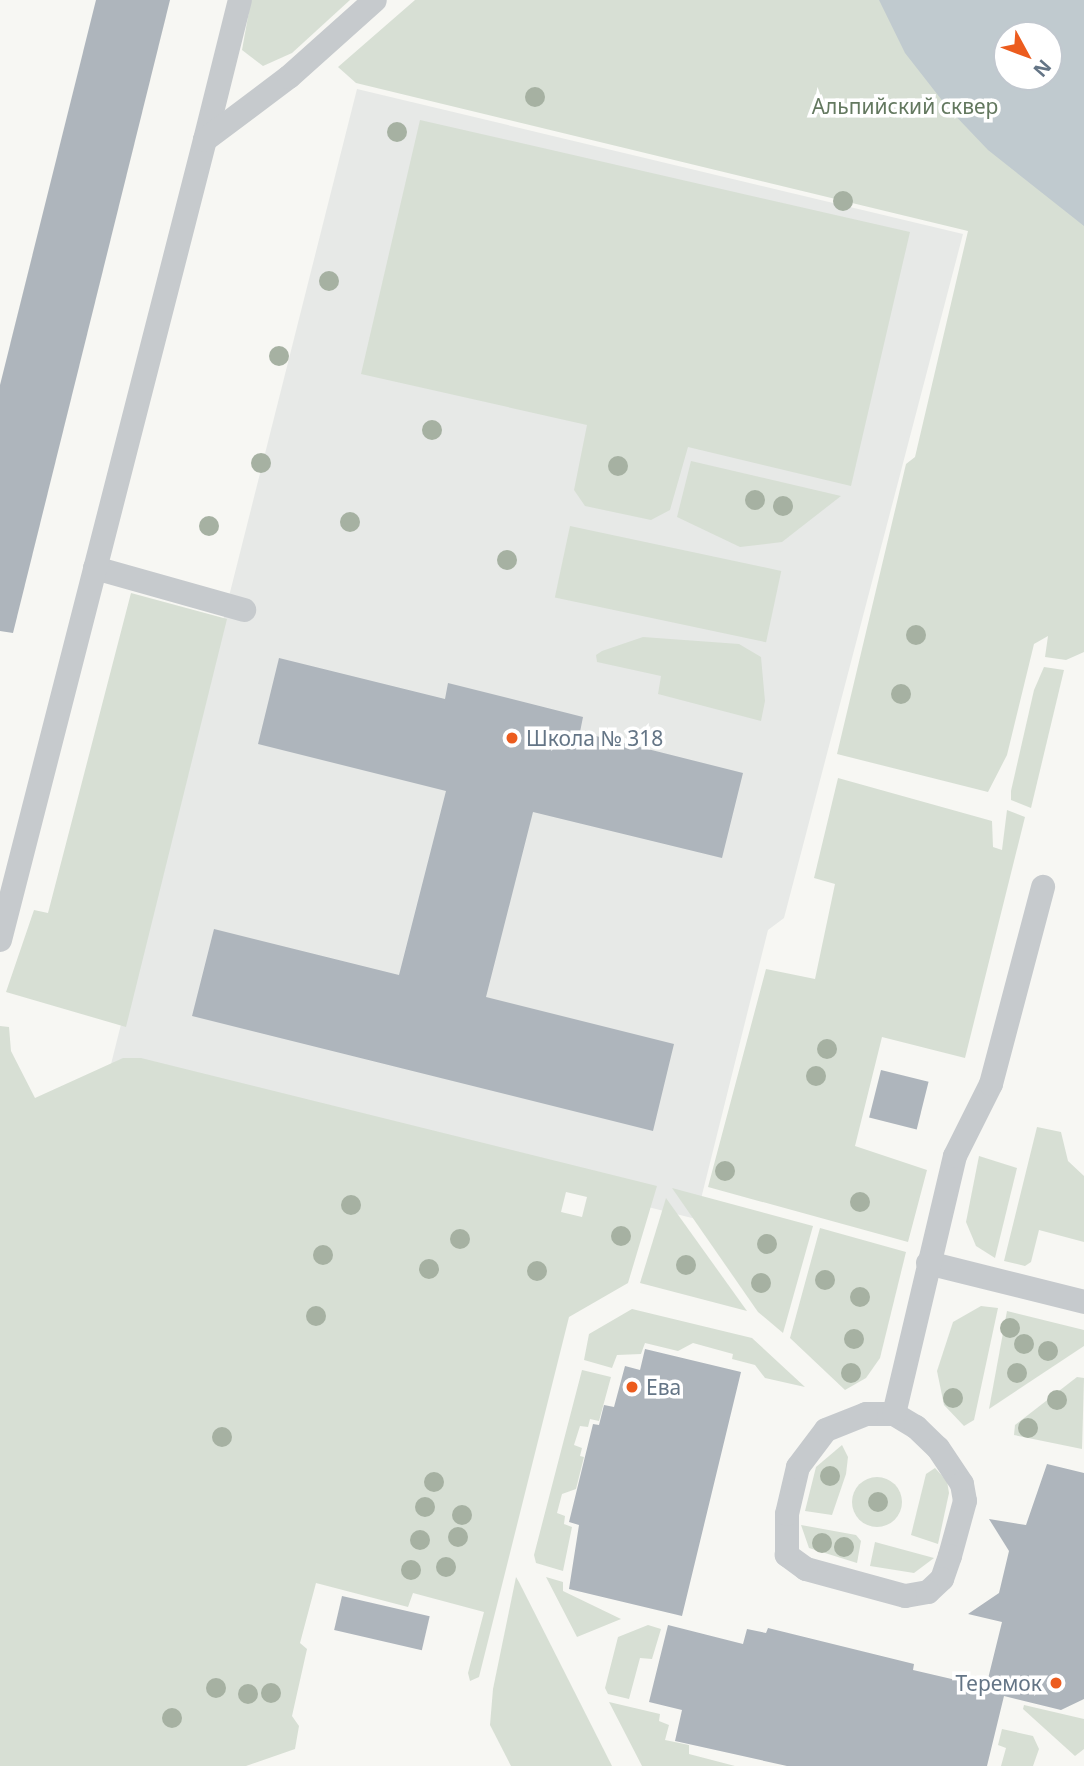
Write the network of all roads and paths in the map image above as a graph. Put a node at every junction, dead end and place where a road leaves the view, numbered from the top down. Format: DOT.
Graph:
graph roads {
  1 [pos="240,0"];
  2 [pos="375,0"];
  3 [pos="205,140"];
  4 [pos="95,568"];
  5 [pos="244,610"];
  6 [pos="1043,887"];
  7 [pos="0,940"];
  8 [pos="928,1263"];
  9 [pos="1084,1302"];
  10 [pos="894,1414"];
  1 -- 3 [label="lane"];
  2 -- 3 [label="lane"];
  3 -- 4 [label="lane"];
  4 -- 5 [label="lane"];
  4 -- 7 [label="lane"];
  6 -- 8 [label="lane"];
  8 -- 9 [label="lane"];
  8 -- 10 [label="lane"];
  10 -- 10 [label="lane"];
}
